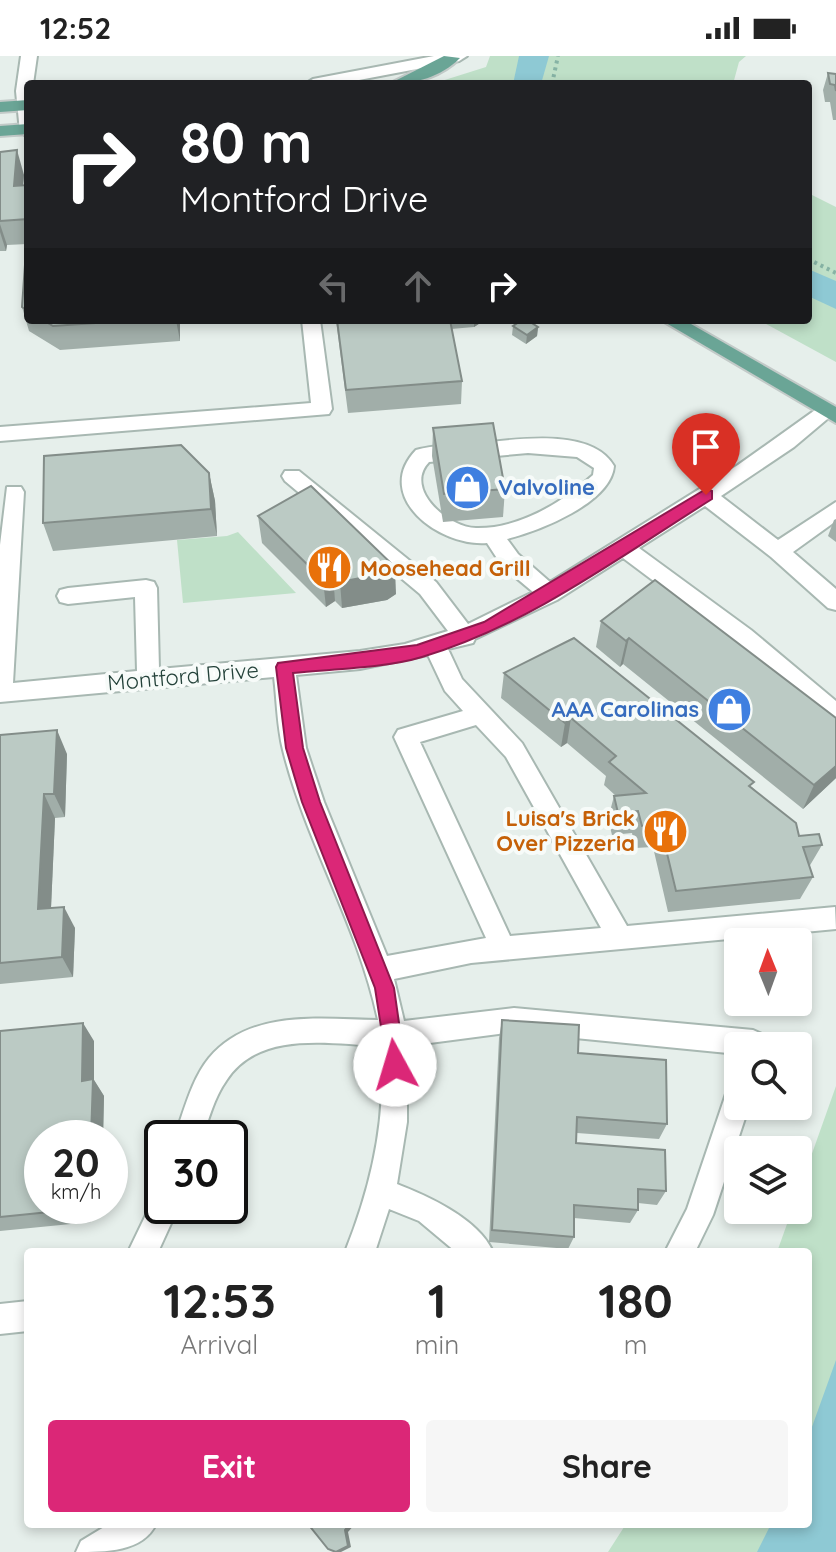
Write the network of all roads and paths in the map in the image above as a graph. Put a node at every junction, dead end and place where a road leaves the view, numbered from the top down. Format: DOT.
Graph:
graph roads {
  1 [pos="558,56"];
  2 [pos="455,57"];
  3 [pos="28,58"];
  4 [pos="376,63"];
  5 [pos="28,80"];
  6 [pos="325,80"];
  7 [pos="407,80"];
  8 [pos="553,80"];
  9 [pos="24,105"];
  10 [pos="0,107"];
  11 [pos="24,130"];
  12 [pos="0,131"];
  13 [pos="812,261"];
  14 [pos="836,273"];
  15 [pos="311,324"];
  16 [pos="677,324"];
  17 [pos="831,413"];
  18 [pos="0,434"];
  19 [pos="292,476"];
  20 [pos="14,492"];
  21 [pos="706,495"];
  22 [pos="836,510"];
  23 [pos="492,534"];
  24 [pos="623,547"];
  25 [pos="785,557"];
  26 [pos="836,586"];
  27 [pos="549,594"];
  28 [pos="68,596"];
  29 [pos="836,602"];
  30 [pos="465,637"];
  31 [pos="435,646"];
  32 [pos="284,667"];
  33 [pos="148,679"];
  34 [pos="0,693"];
  35 [pos="483,714"];
  36 [pos="836,714"];
  37 [pos="835,918"];
  38 [pos="620,938"];
  39 [pos="503,948"];
  40 [pos="378,970"];
  41 [pos="392,1034"];
  42 [pos="724,1040"];
  43 [pos="195,1120"];
  44 [pos="730,1120"];
  45 [pos="381,1192"];
  46 [pos="156,1224"];
  47 [pos="145,1248"];
  48 [pos="361,1248"];
  49 [pos="473,1248"];
  50 [pos="682,1248"];
  51 [pos="24,1316"];
  52 [pos="0,1319"];
  53 [pos="133,1528"];
  54 [pos="92,1552"];
  1 -- 8 [label="path"];
  2 -- 4 [label="street"];
  2 -- 7 [label="main road"];
  3 -- 5 [label="street"];
  4 -- 6 [label="street"];
  9 -- 10 [label="main road"];
  11 -- 12 [label="main road"];
  13 -- 14 [label="path"];
  15 -- 18 [label="street"];
  16 -- 17 [label="main road"];
  17 -- 21 [label="street, Montford Drive"];
  19 -- 30 [label="street"];
  20 -- 34 [label="street"];
  21 -- 24 [label="street, Montford Drive"];
  21 -- 25 [label="street"];
  22 -- 25 [label="street"];
  23 -- 23 [label="street"];
  23 -- 27 [label="street"];
  24 -- 27 [label="street, Montford Drive"];
  24 -- 36 [label="street"];
  25 -- 26 [label="street"];
  25 -- 29 [label="street"];
  27 -- 30 [label="street, Montford Drive"];
  28 -- 33 [label="street"];
  30 -- 31 [label="street, Montford Drive"];
  31 -- 32 [label="street, Montford Drive"];
  31 -- 35 [label="street"];
  32 -- 33 [label="street, Montford Drive"];
  32 -- 40 [label="street"];
  33 -- 34 [label="street, Montford Drive"];
  35 -- 38 [label="street"];
  35 -- 39 [label="street"];
  37 -- 38 [label="street"];
  38 -- 39 [label="street"];
  39 -- 40 [label="street"];
  40 -- 41 [label="street"];
  41 -- 42 [label="street"];
  41 -- 43 [label="street"];
  41 -- 45 [label="street"];
  44 -- 50 [label="street"];
  45 -- 48 [label="street"];
  45 -- 49 [label="street"];
  46 -- 47 [label="street"];
  51 -- 52 [label="street"];
  53 -- 54 [label="street"];
}
